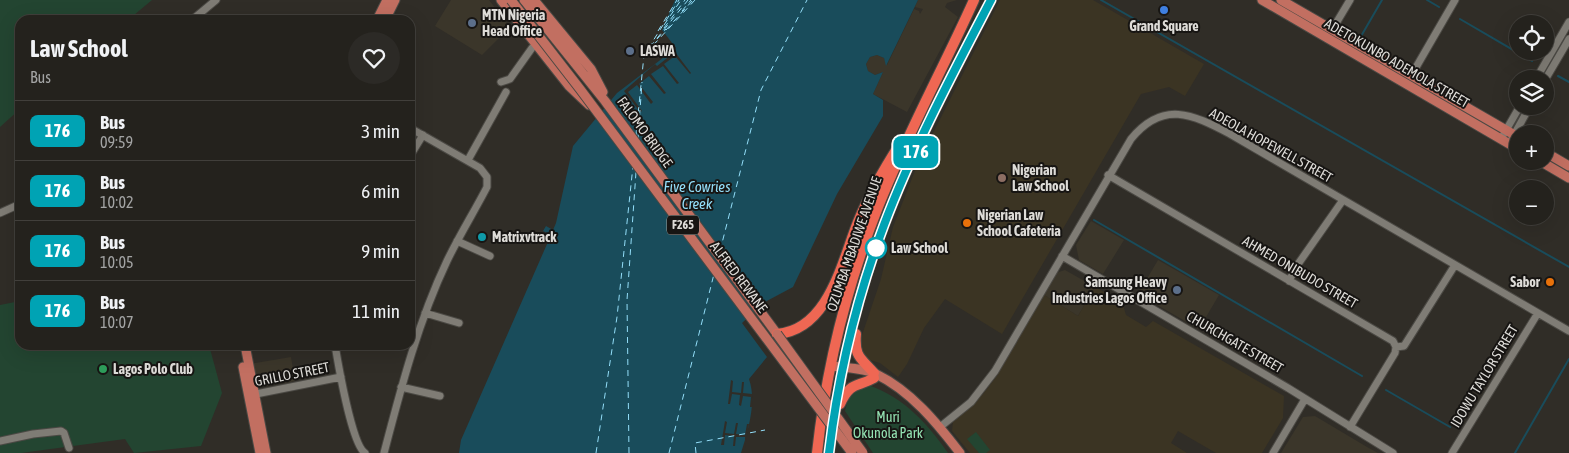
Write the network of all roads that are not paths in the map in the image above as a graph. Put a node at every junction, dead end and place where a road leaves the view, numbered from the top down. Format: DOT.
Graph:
graph roads {
  1 [pos="216,0"];
  2 [pos="388,0"];
  3 [pos="395,0"];
  4 [pos="501,0"];
  5 [pos="511,0"];
  6 [pos="524,0"];
  7 [pos="534,0"];
  8 [pos="974,0"];
  9 [pos="991,0"];
  10 [pos="1262,0"];
  11 [pos="1282,0"];
  12 [pos="1350,0"];
  13 [pos="1455,0"];
  14 [pos="1296,4"];
  15 [pos="198,15"];
  16 [pos="380,15"];
  17 [pos="388,15"];
  18 [pos="1569,22"];
  19 [pos="1332,30"];
  20 [pos="1569,38"];
  21 [pos="532,48"];
  22 [pos="1541,70"];
  23 [pos="1551,70"];
  24 [pos="1411,76"];
  25 [pos="501,82"];
  26 [pos="506,92"];
  27 [pos="920,112"];
  28 [pos="615,114"];
  29 [pos="605,121"];
  30 [pos="415,131"];
  31 [pos="1509,132"];
  32 [pos="423,135"];
  33 [pos="1509,138"];
  34 [pos="1505,141"];
  35 [pos="1509,143"];
  36 [pos="415,148"];
  37 [pos="1554,157"];
  38 [pos="468,160"];
  39 [pos="1569,166"];
  40 [pos="1554,169"];
  41 [pos="1108,175"];
  42 [pos="1569,178"];
  43 [pos="1343,200"];
  44 [pos="15,206"];
  45 [pos="0,214"];
  46 [pos="457,241"];
  47 [pos="490,256"];
  48 [pos="1062,256"];
  49 [pos="1455,265"];
  50 [pos="1289,281"];
  51 [pos="425,313"];
  52 [pos="858,313"];
  53 [pos="1538,313"];
  54 [pos="459,323"];
  55 [pos="1569,331"];
  56 [pos="777,334"];
  57 [pos="415,344"];
  58 [pos="1396,347"];
  59 [pos="241,350"];
  60 [pos="246,350"];
  61 [pos="336,350"];
  62 [pos="413,350"];
  63 [pos="830,368"];
  64 [pos="843,370"];
  65 [pos="876,376"];
  66 [pos="341,378"];
  67 [pos="401,387"];
  68 [pos="251,395"];
  69 [pos="440,396"];
  70 [pos="1305,400"];
  71 [pos="835,416"];
  72 [pos="940,427"];
  73 [pos="1350,427"];
  74 [pos="0,441"];
  75 [pos="69,448"];
  76 [pos="260,453"];
  77 [pos="266,453"];
  78 [pos="365,453"];
  79 [pos="384,453"];
  80 [pos="817,453"];
  81 [pos="829,453"];
  82 [pos="852,453"];
  83 [pos="863,453"];
  84 [pos="960,453"];
  85 [pos="1273,453"];
  86 [pos="1394,453"];
  87 [pos="1452,453"];
  1 -- 15 [label="street"];
  2 -- 16 [label="main road"];
  3 -- 17 [label="main road"];
  4 -- 29 [label="main road, bridge"];
  5 -- 29 [label="main road, ALFRED REWANE / F265, bridge"];
  6 -- 28 [label="main road, FALOMO BRIDGE / F265"];
  7 -- 28 [label="main road"];
  8 -- 27 [label="highway, OZUMBA MBADIWE AVENUE"];
  9 -- 52 [label="highway, OZUMBA MBADIWE AVENUE"];
  10 -- 34 [label="main road, ADETOKUNBO ADEMOLA STREET"];
  11 -- 14 [label="main road, ADETOKUNBO ADEMOLA STREET"];
  12 -- 19 [label="street"];
  13 -- 24 [label="street"];
  14 -- 19 [label="main road, ADETOKUNBO ADEMOLA STREET"];
  18 -- 22 [label="street"];
  19 -- 24 [label="main road, ADETOKUNBO ADEMOLA STREET"];
  20 -- 23 [label="street"];
  21 -- 25 [label="street"];
  24 -- 31 [label="main road, ADETOKUNBO ADEMOLA STREET"];
  26 -- 38 [label="street"];
  27 -- 56 [label="highway"];
  27 -- 63 [label="highway, OZUMBA MBADIWE AVENUE"];
  28 -- 56 [label="main road, FALOMO BRIDGE / F265"];
  29 -- 82 [label="main road, ALFRED REWANE / F265, bridge"];
  30 -- 32 [label="street"];
  32 -- 36 [label="street"];
  32 -- 38 [label="street"];
  33 -- 34 [label="street"];
  34 -- 35 [label="main road, ADETOKUNBO ADEMOLA STREET"];
  37 -- 39 [label="main road"];
  38 -- 46 [label="street"];
  40 -- 42 [label="main road"];
  41 -- 43 [label="street, ADEOLA HOPEWELL STREET"];
  41 -- 48 [label="street, ADEOLA HOPEWELL STREET"];
  41 -- 50 [label="street, AHMED ONIBUDO STREET"];
  43 -- 49 [label="street, ADEOLA HOPEWELL STREET"];
  43 -- 50 [label="street"];
  44 -- 45 [label="street"];
  46 -- 47 [label="street"];
  46 -- 51 [label="street"];
  48 -- 70 [label="street, CHURCHGATE STREET"];
  48 -- 72 [label="street, ADEOLA HOPEWELL STREET"];
  49 -- 53 [label="street, ADEOLA HOPEWELL STREET"];
  49 -- 58 [label="street"];
  50 -- 58 [label="street, AHMED ONIBUDO STREET"];
  51 -- 54 [label="street"];
  51 -- 57 [label="street"];
  52 -- 64 [label="highway, OZUMBA MBADIWE AVENUE"];
  52 -- 65 [label="highway"];
  53 -- 55 [label="street, ADEOLA HOPEWELL STREET"];
  53 -- 87 [label="street, IDOWU TAYLOR STREET"];
  56 -- 83 [label="main road, FALOMO BRIDGE / F265, bridge"];
  58 -- 73 [label="street"];
  59 -- 68 [label="main road"];
  60 -- 68 [label="main road"];
  61 -- 66 [label="street"];
  62 -- 67 [label="street"];
  63 -- 64 [label="main road"];
  63 -- 80 [label="highway, OZUMBA MBADIWE AVENUE"];
  64 -- 65 [label="main road"];
  64 -- 71 [label="highway, OZUMBA MBADIWE AVENUE"];
  65 -- 71 [label="highway"];
  65 -- 72 [label="main road"];
  66 -- 68 [label="street, GRILLO STREET"];
  66 -- 78 [label="street"];
  67 -- 69 [label="street"];
  67 -- 79 [label="street"];
  68 -- 76 [label="main road"];
  68 -- 77 [label="main road"];
  70 -- 73 [label="street, CHURCHGATE STREET"];
  70 -- 85 [label="street"];
  71 -- 81 [label="highway, OZUMBA MBADIWE AVENUE"];
  72 -- 84 [label="main road"];
  73 -- 86 [label="street, CHURCHGATE STREET"];
  74 -- 75 [label="street"];
}
